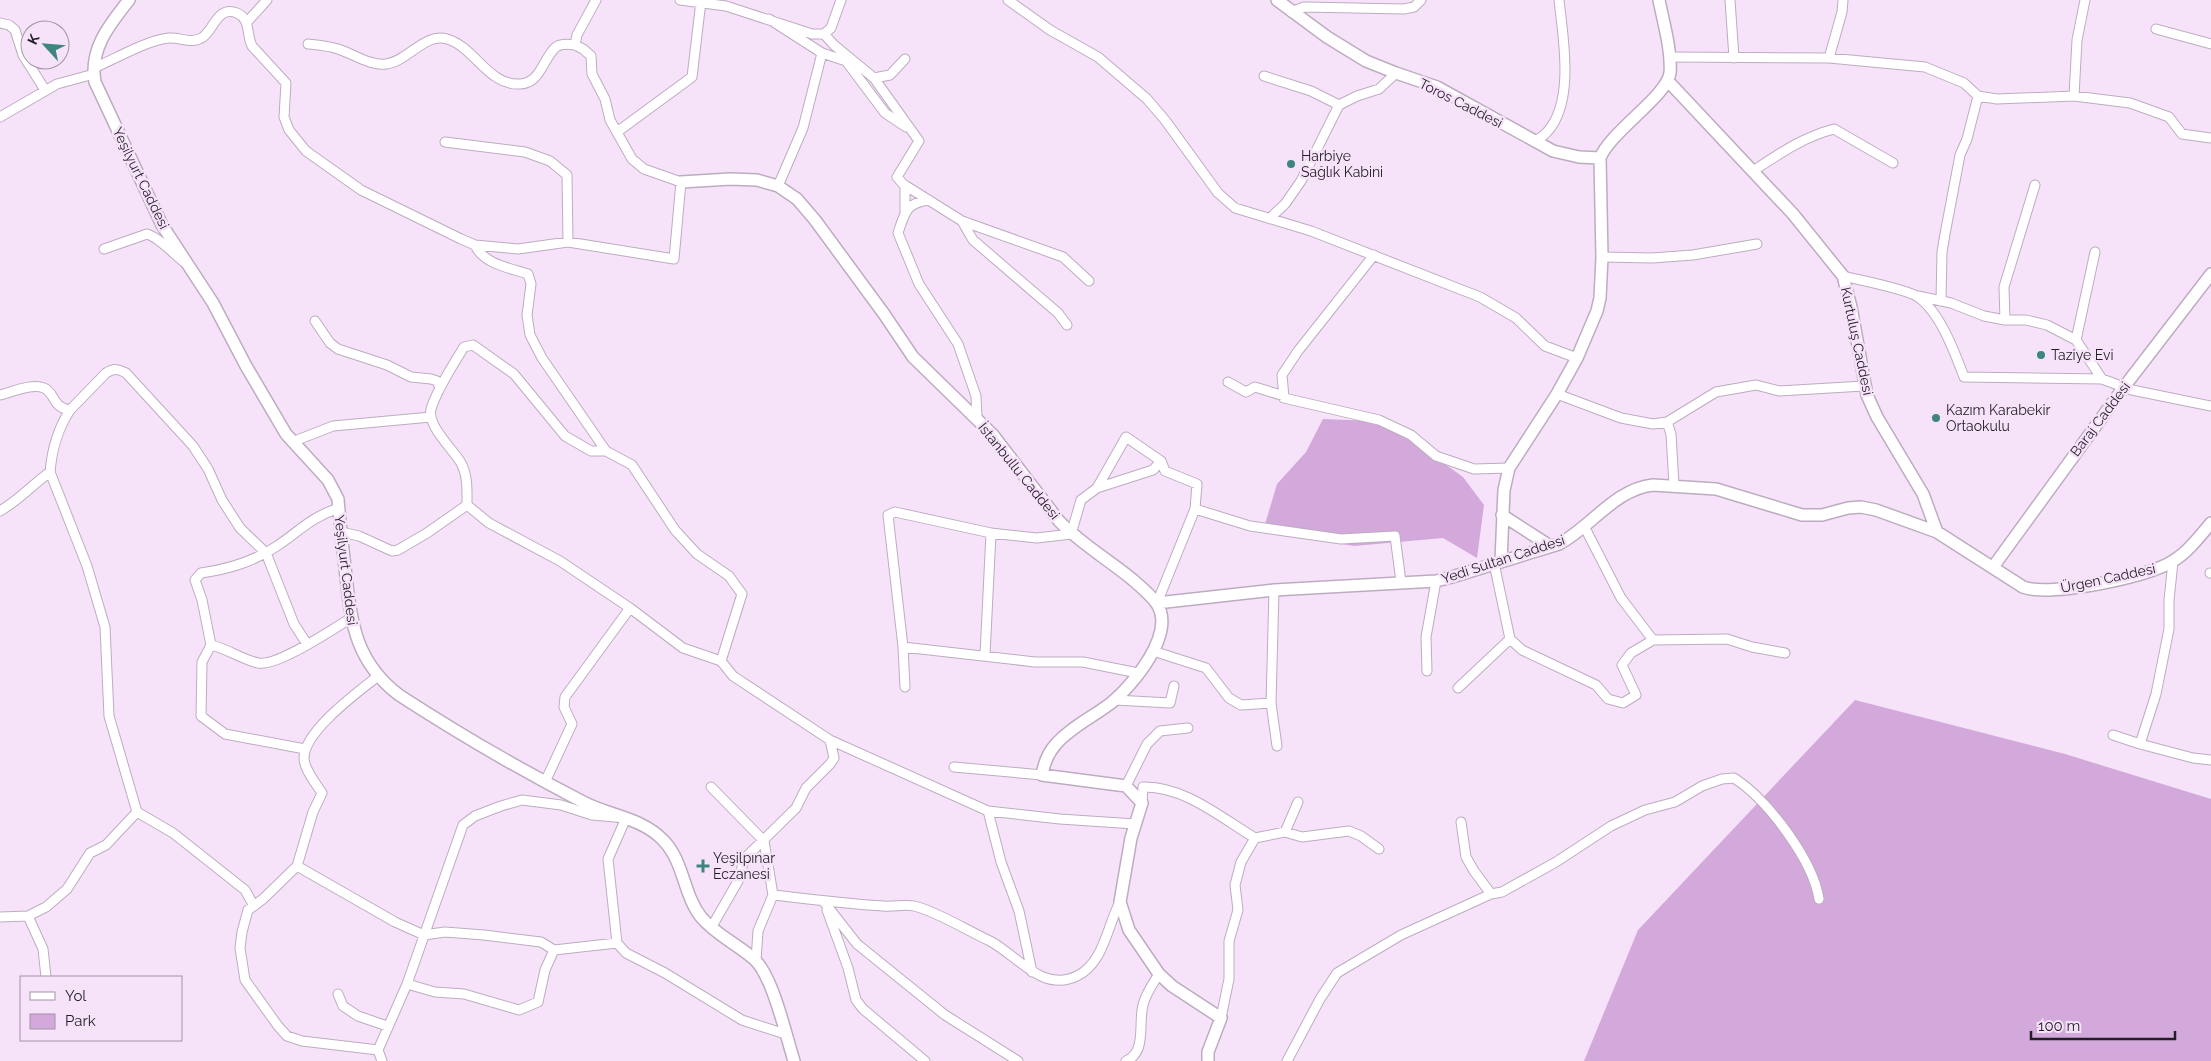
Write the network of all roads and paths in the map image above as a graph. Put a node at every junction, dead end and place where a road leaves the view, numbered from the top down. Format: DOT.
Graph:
graph roads {
  1 [pos="129,0"];
  2 [pos="267,0"];
  3 [pos="596,0"];
  4 [pos="680,0"];
  5 [pos="841,0"];
  6 [pos="1008,0"];
  7 [pos="1277,0"];
  8 [pos="1421,0"];
  9 [pos="1559,0"];
  10 [pos="1660,0"];
  11 [pos="1730,0"];
  12 [pos="1843,0"];
  13 [pos="2085,0"];
  14 [pos="701,1"];
  15 [pos="1291,12"];
  16 [pos="768,19"];
  17 [pos="247,22"];
  18 [pos="0,24"];
  19 [pos="2156,29"];
  20 [pos="824,34"];
  21 [pos="308,44"];
  22 [pos="2211,44"];
  23 [pos="574,45"];
  24 [pos="822,53"];
  25 [pos="1669,57"];
  26 [pos="1734,58"];
  27 [pos="1829,58"];
  28 [pos="905,59"];
  29 [pos="94,71"];
  30 [pos="1396,74"];
  31 [pos="1264,76"];
  32 [pos="874,78"];
  33 [pos="1668,81"];
  34 [pos="45,90"];
  35 [pos="1978,96"];
  36 [pos="2074,96"];
  37 [pos="1339,105"];
  38 [pos="0,117"];
  39 [pos="617,132"];
  40 [pos="912,132"];
  41 [pos="2211,138"];
  42 [pos="445,142"];
  43 [pos="1535,142"];
  44 [pos="1600,158"];
  45 [pos="1893,163"];
  46 [pos="1753,171"];
  47 [pos="681,182"];
  48 [pos="905,185"];
  49 [pos="2035,185"];
  50 [pos="778,186"];
  51 [pos="929,200"];
  52 [pos="905,211"];
  53 [pos="1270,218"];
  54 [pos="962,221"];
  55 [pos="568,242"];
  56 [pos="1758,244"];
  57 [pos="475,245"];
  58 [pos="104,249"];
  59 [pos="2095,252"];
  60 [pos="1374,255"];
  61 [pos="1602,257"];
  62 [pos="187,263"];
  63 [pos="2211,274"];
  64 [pos="1843,276"];
  65 [pos="1088,281"];
  66 [pos="1917,296"];
  67 [pos="1941,301"];
  68 [pos="2005,320"];
  69 [pos="315,321"];
  70 [pos="1067,326"];
  71 [pos="2076,340"];
  72 [pos="1577,358"];
  73 [pos="2102,379"];
  74 [pos="1228,382"];
  75 [pos="1864,386"];
  76 [pos="2124,387"];
  77 [pos="440,388"];
  78 [pos="1556,394"];
  79 [pos="0,395"];
  80 [pos="1284,396"];
  81 [pos="2211,406"];
  82 [pos="70,410"];
  83 [pos="431,417"];
  84 [pos="977,418"];
  85 [pos="1667,422"];
  86 [pos="292,442"];
  87 [pos="606,451"];
  88 [pos="1161,461"];
  89 [pos="1509,468"];
  90 [pos="50,472"];
  91 [pos="1674,485"];
  92 [pos="1097,488"];
  93 [pos="467,504"];
  94 [pos="338,508"];
  95 [pos="1195,509"];
  96 [pos="0,511"];
  97 [pos="1502,515"];
  98 [pos="2211,523"];
  99 [pos="1585,528"];
  100 [pos="341,532"];
  101 [pos="1937,532"];
  102 [pos="991,533"];
  103 [pos="1071,534"];
  104 [pos="1550,546"];
  105 [pos="266,553"];
  106 [pos="1498,562"];
  107 [pos="2173,562"];
  108 [pos="1993,567"];
  109 [pos="1436,581"];
  110 [pos="1401,582"];
  111 [pos="1274,590"];
  112 [pos="1157,603"];
  113 [pos="630,608"];
  114 [pos="351,618"];
  115 [pos="1510,639"];
  116 [pos="1653,640"];
  117 [pos="307,644"];
  118 [pos="211,645"];
  119 [pos="903,646"];
  120 [pos="1153,651"];
  121 [pos="1785,653"];
  122 [pos="985,655"];
  123 [pos="721,661"];
  124 [pos="1427,671"];
  125 [pos="1138,673"];
  126 [pos="378,676"];
  127 [pos="905,686"];
  128 [pos="1174,686"];
  129 [pos="1458,688"];
  130 [pos="1115,700"];
  131 [pos="1271,703"];
  132 [pos="1188,728"];
  133 [pos="2113,735"];
  134 [pos="830,740"];
  135 [pos="2140,744"];
  136 [pos="1277,746"];
  137 [pos="305,749"];
  138 [pos="2211,760"];
  139 [pos="954,767"];
  140 [pos="1042,775"];
  141 [pos="545,782"];
  142 [pos="1126,786"];
  143 [pos="711,787"];
  144 [pos="1298,802"];
  145 [pos="1142,803"];
  146 [pos="988,811"];
  147 [pos="137,812"];
  148 [pos="626,818"];
  149 [pos="1461,822"];
  150 [pos="1135,824"];
  151 [pos="1285,832"];
  152 [pos="1254,838"];
  153 [pos="764,841"];
  154 [pos="1379,850"];
  155 [pos="296,866"];
  156 [pos="1491,894"];
  157 [pos="773,895"];
  158 [pos="810,899"];
  159 [pos="1819,899"];
  160 [pos="824,902"];
  161 [pos="1120,902"];
  162 [pos="254,906"];
  163 [pos="28,916"];
  164 [pos="0,917"];
  165 [pos="712,928"];
  166 [pos="424,934"];
  167 [pos="618,943"];
  168 [pos="554,950"];
  169 [pos="756,960"];
  170 [pos="1032,972"];
  171 [pos="1159,974"];
  172 [pos="46,976"];
  173 [pos="407,984"];
  174 [pos="338,994"];
  175 [pos="1221,1018"];
  176 [pos="387,1026"];
  177 [pos="785,1034"];
  178 [pos="378,1050"];
  179 [pos="382,1061"];
  180 [pos="794,1061"];
  181 [pos="925,1061"];
  182 [pos="1018,1061"];
  183 [pos="1126,1061"];
  184 [pos="1208,1061"];
  185 [pos="1287,1061"];
  1 -- 29 [label="street, Yeşilyurt Caddesi"];
  2 -- 17 [label="street"];
  3 -- 23 [label="street"];
  4 -- 14 [label="street"];
  5 -- 20 [label="street"];
  6 -- 53 [label="street"];
  7 -- 15 [label="street, Toros Caddesi"];
  8 -- 15 [label="street"];
  9 -- 43 [label="street"];
  10 -- 25 [label="street"];
  11 -- 26 [label="street"];
  12 -- 27 [label="street"];
  13 -- 36 [label="street"];
  14 -- 16 [label="street"];
  14 -- 39 [label="street"];
  15 -- 30 [label="street, Toros Caddesi"];
  16 -- 20 [label="street"];
  16 -- 24 [label="street"];
  17 -- 29 [label="street"];
  17 -- 57 [label="street"];
  18 -- 34 [label="street"];
  19 -- 22 [label="street"];
  20 -- 32 [label="street"];
  21 -- 23 [label="street"];
  23 -- 39 [label="street"];
  24 -- 40 [label="street"];
  24 -- 50 [label="street"];
  25 -- 26 [label="street"];
  25 -- 33 [label="street"];
  26 -- 27 [label="street"];
  27 -- 35 [label="street"];
  28 -- 32 [label="street"];
  29 -- 34 [label="street"];
  29 -- 62 [label="street, Yeşilyurt Caddesi"];
  30 -- 37 [label="street"];
  30 -- 43 [label="street, Toros Caddesi"];
  31 -- 37 [label="street"];
  32 -- 40 [label="street"];
  33 -- 44 [label="street"];
  33 -- 46 [label="street, Kurtuluş Caddesi"];
  34 -- 38 [label="street"];
  35 -- 36 [label="street"];
  35 -- 67 [label="street"];
  36 -- 41 [label="street"];
  37 -- 53 [label="street"];
  39 -- 47 [label="street"];
  40 -- 48 [label="street"];
  42 -- 55 [label="street"];
  43 -- 44 [label="street, Toros Caddesi"];
  44 -- 61 [label="street"];
  45 -- 46 [label="street"];
  46 -- 64 [label="street, Kurtuluş Caddesi"];
  47 -- 50 [label="street, İstanbullu Caddesi"];
  47 -- 55 [label="street"];
  48 -- 51 [label="street"];
  48 -- 52 [label="street"];
  49 -- 68 [label="street"];
  50 -- 84 [label="street, İstanbullu Caddesi"];
  51 -- 52 [label="street"];
  51 -- 54 [label="street"];
  52 -- 84 [label="street"];
  53 -- 60 [label="street"];
  54 -- 65 [label="street"];
  54 -- 70 [label="street"];
  55 -- 57 [label="street"];
  56 -- 61 [label="street"];
  57 -- 87 [label="street"];
  58 -- 62 [label="street"];
  59 -- 71 [label="street"];
  60 -- 72 [label="street"];
  60 -- 80 [label="street"];
  61 -- 72 [label="street"];
  62 -- 86 [label="street, Yeşilyurt Caddesi"];
  63 -- 76 [label="street, Baraj Caddesi"];
  64 -- 66 [label="street"];
  64 -- 75 [label="street, Kurtuluş Caddesi"];
  66 -- 67 [label="street"];
  66 -- 73 [label="street"];
  67 -- 68 [label="street"];
  68 -- 71 [label="street"];
  69 -- 77 [label="street"];
  71 -- 73 [label="street"];
  72 -- 78 [label="street"];
  73 -- 76 [label="street"];
  74 -- 80 [label="street"];
  75 -- 85 [label="street"];
  75 -- 101 [label="street, Kurtuluş Caddesi"];
  76 -- 81 [label="street"];
  76 -- 108 [label="street, Baraj Caddesi"];
  77 -- 83 [label="street"];
  77 -- 87 [label="street"];
  78 -- 85 [label="street"];
  78 -- 89 [label="street"];
  79 -- 82 [label="street"];
  80 -- 89 [label="street"];
  82 -- 90 [label="street"];
  82 -- 105 [label="street"];
  83 -- 86 [label="street"];
  83 -- 93 [label="street"];
  84 -- 103 [label="street, İstanbullu Caddesi"];
  85 -- 91 [label="street"];
  86 -- 94 [label="street, Yeşilyurt Caddesi"];
  87 -- 123 [label="street"];
  88 -- 92 [label="street"];
  88 -- 92 [label="street"];
  88 -- 95 [label="street"];
  89 -- 97 [label="street"];
  90 -- 96 [label="street"];
  90 -- 147 [label="street"];
  91 -- 99 [label="street, Yedi Sultan Caddesi"];
  91 -- 101 [label="street, Yedi Sultan Caddesi"];
  92 -- 103 [label="street"];
  93 -- 100 [label="street"];
  93 -- 113 [label="street"];
  94 -- 100 [label="street, Yeşilyurt Caddesi"];
  94 -- 105 [label="street"];
  95 -- 110 [label="street"];
  95 -- 112 [label="street"];
  97 -- 104 [label="street"];
  97 -- 106 [label="street"];
  98 -- 107 [label="street, Ürgen Caddesi"];
  99 -- 104 [label="street, Yedi Sultan Caddesi"];
  99 -- 116 [label="street"];
  100 -- 114 [label="street, Yeşilyurt Caddesi"];
  101 -- 108 [label="street, Yedi Sultan Caddesi"];
  102 -- 103 [label="street"];
  102 -- 119 [label="street"];
  102 -- 122 [label="street"];
  103 -- 112 [label="street, İstanbullu Caddesi"];
  104 -- 106 [label="street, Yedi Sultan Caddesi"];
  105 -- 117 [label="street"];
  105 -- 118 [label="street"];
  106 -- 109 [label="street, Yedi Sultan Caddesi"];
  106 -- 115 [label="street"];
  107 -- 108 [label="street, Ürgen Caddesi"];
  107 -- 135 [label="street"];
  109 -- 110 [label="street, Yedi Sultan Caddesi"];
  109 -- 124 [label="street"];
  110 -- 111 [label="street, Yedi Sultan Caddesi"];
  111 -- 112 [label="street, Yedi Sultan Caddesi"];
  111 -- 131 [label="street"];
  112 -- 120 [label="street"];
  113 -- 123 [label="street"];
  113 -- 141 [label="street"];
  114 -- 117 [label="street"];
  114 -- 126 [label="street, Yeşilyurt Caddesi"];
  115 -- 116 [label="street"];
  115 -- 129 [label="street"];
  116 -- 121 [label="street"];
  117 -- 118 [label="street"];
  118 -- 137 [label="street"];
  119 -- 122 [label="street"];
  119 -- 127 [label="street"];
  120 -- 125 [label="street"];
  120 -- 131 [label="street"];
  122 -- 125 [label="street"];
  123 -- 134 [label="street"];
  125 -- 130 [label="street"];
  126 -- 137 [label="street"];
  126 -- 141 [label="street, Yeşilyurt Caddesi"];
  128 -- 130 [label="street"];
  130 -- 140 [label="street"];
  131 -- 136 [label="street"];
  132 -- 142 [label="street"];
  133 -- 135 [label="street"];
  134 -- 146 [label="street"];
  134 -- 153 [label="street"];
  135 -- 138 [label="street"];
  137 -- 155 [label="street"];
  139 -- 140 [label="street"];
  140 -- 142 [label="street"];
  141 -- 148 [label="street, Yeşilyurt Caddesi"];
  142 -- 145 [label="street"];
  143 -- 153 [label="street"];
  144 -- 151 [label="street"];
  145 -- 150 [label="street"];
  145 -- 152 [label="street"];
  146 -- 150 [label="street"];
  146 -- 170 [label="street"];
  147 -- 162 [label="street"];
  147 -- 163 [label="street"];
  148 -- 165 [label="street, Yeşilyurt Caddesi"];
  148 -- 166 [label="street"];
  148 -- 167 [label="street"];
  149 -- 156 [label="street"];
  150 -- 161 [label="street"];
  151 -- 152 [label="street"];
  151 -- 154 [label="street"];
  152 -- 175 [label="street"];
  153 -- 157 [label="street"];
  153 -- 165 [label="street"];
  155 -- 162 [label="street"];
  155 -- 166 [label="street"];
  156 -- 159 [label="street"];
  156 -- 185 [label="street"];
  157 -- 158 [label="street"];
  157 -- 169 [label="street"];
  158 -- 160 [label="street"];
  158 -- 170 [label="street"];
  160 -- 181 [label="street"];
  160 -- 182 [label="street"];
  161 -- 170 [label="street"];
  161 -- 171 [label="street"];
  162 -- 178 [label="street"];
  163 -- 164 [label="street"];
  163 -- 172 [label="street"];
  165 -- 169 [label="street, Yeşilyurt Caddesi"];
  166 -- 168 [label="street"];
  166 -- 173 [label="street"];
  167 -- 168 [label="street"];
  167 -- 177 [label="street"];
  168 -- 173 [label="street"];
  169 -- 177 [label="street, Yeşilyurt Caddesi"];
  171 -- 175 [label="street"];
  171 -- 183 [label="street"];
  173 -- 176 [label="street"];
  174 -- 176 [label="street"];
  175 -- 184 [label="street"];
  176 -- 178 [label="street"];
  177 -- 180 [label="street, Yeşilyurt Caddesi"];
  178 -- 179 [label="street"];
}
